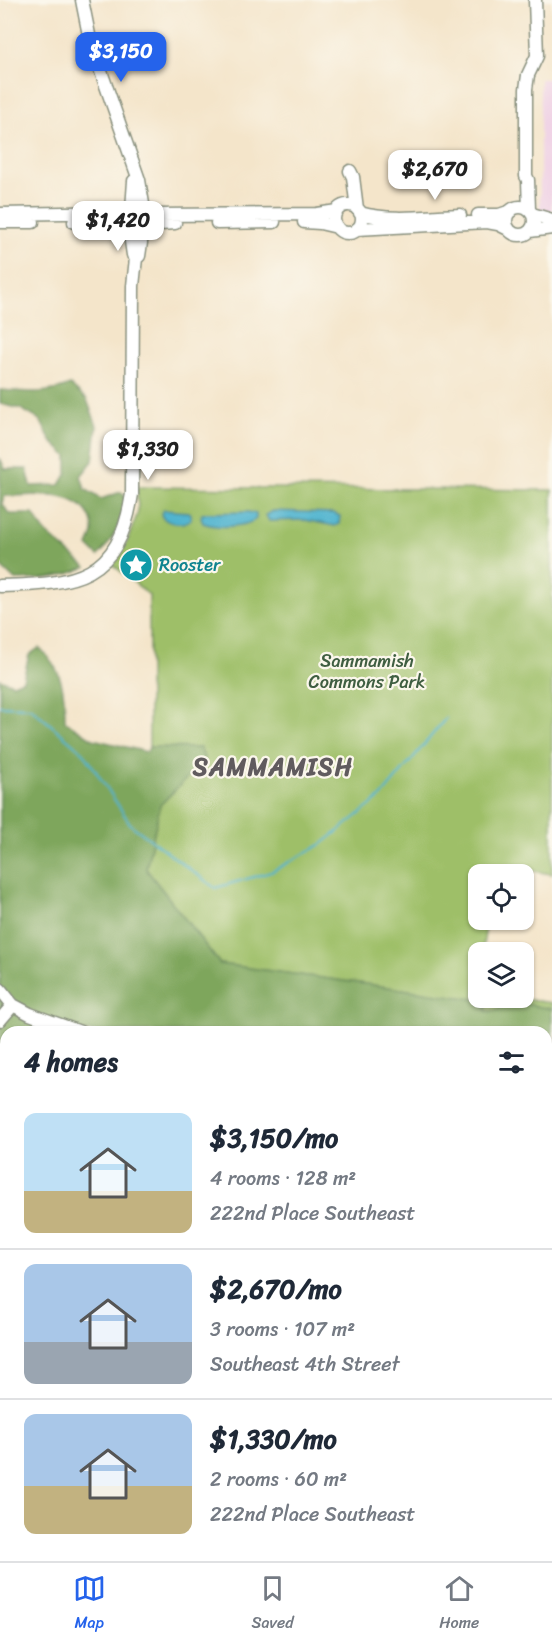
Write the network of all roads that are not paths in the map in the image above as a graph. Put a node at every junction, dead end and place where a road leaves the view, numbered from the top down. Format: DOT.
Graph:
graph roads {
  1 [pos="82,0"];
  2 [pos="535,0"];
  3 [pos="340,209"];
  4 [pos="358,211"];
  5 [pos="522,211"];
  6 [pos="0,214"];
  7 [pos="137,219"];
  8 [pos="552,220"];
  9 [pos="0,222"];
  10 [pos="337,227"];
  11 [pos="552,228"];
  12 [pos="357,229"];
  13 [pos="508,229"];
  14 [pos="530,231"];
  15 [pos="0,586"];
  16 [pos="0,989"];
  17 [pos="13,1005"];
  18 [pos="0,1020"];
  19 [pos="63,1026"];
  1 -- 7 [label="street"];
  2 -- 5 [label="street"];
  3 -- 4 [label="street"];
  3 -- 4 [label="street"];
  3 -- 7 [label="street"];
  3 -- 10 [label="street"];
  4 -- 5 [label="street"];
  4 -- 12 [label="street"];
  5 -- 8 [label="street"];
  5 -- 13 [label="street"];
  5 -- 14 [label="street"];
  6 -- 7 [label="street"];
  7 -- 9 [label="street"];
  7 -- 10 [label="street"];
  7 -- 15 [label="street"];
  10 -- 12 [label="street"];
  11 -- 14 [label="street"];
  12 -- 13 [label="street"];
  13 -- 14 [label="street"];
  16 -- 17 [label="street"];
  17 -- 18 [label="street"];
  17 -- 19 [label="street"];
}
